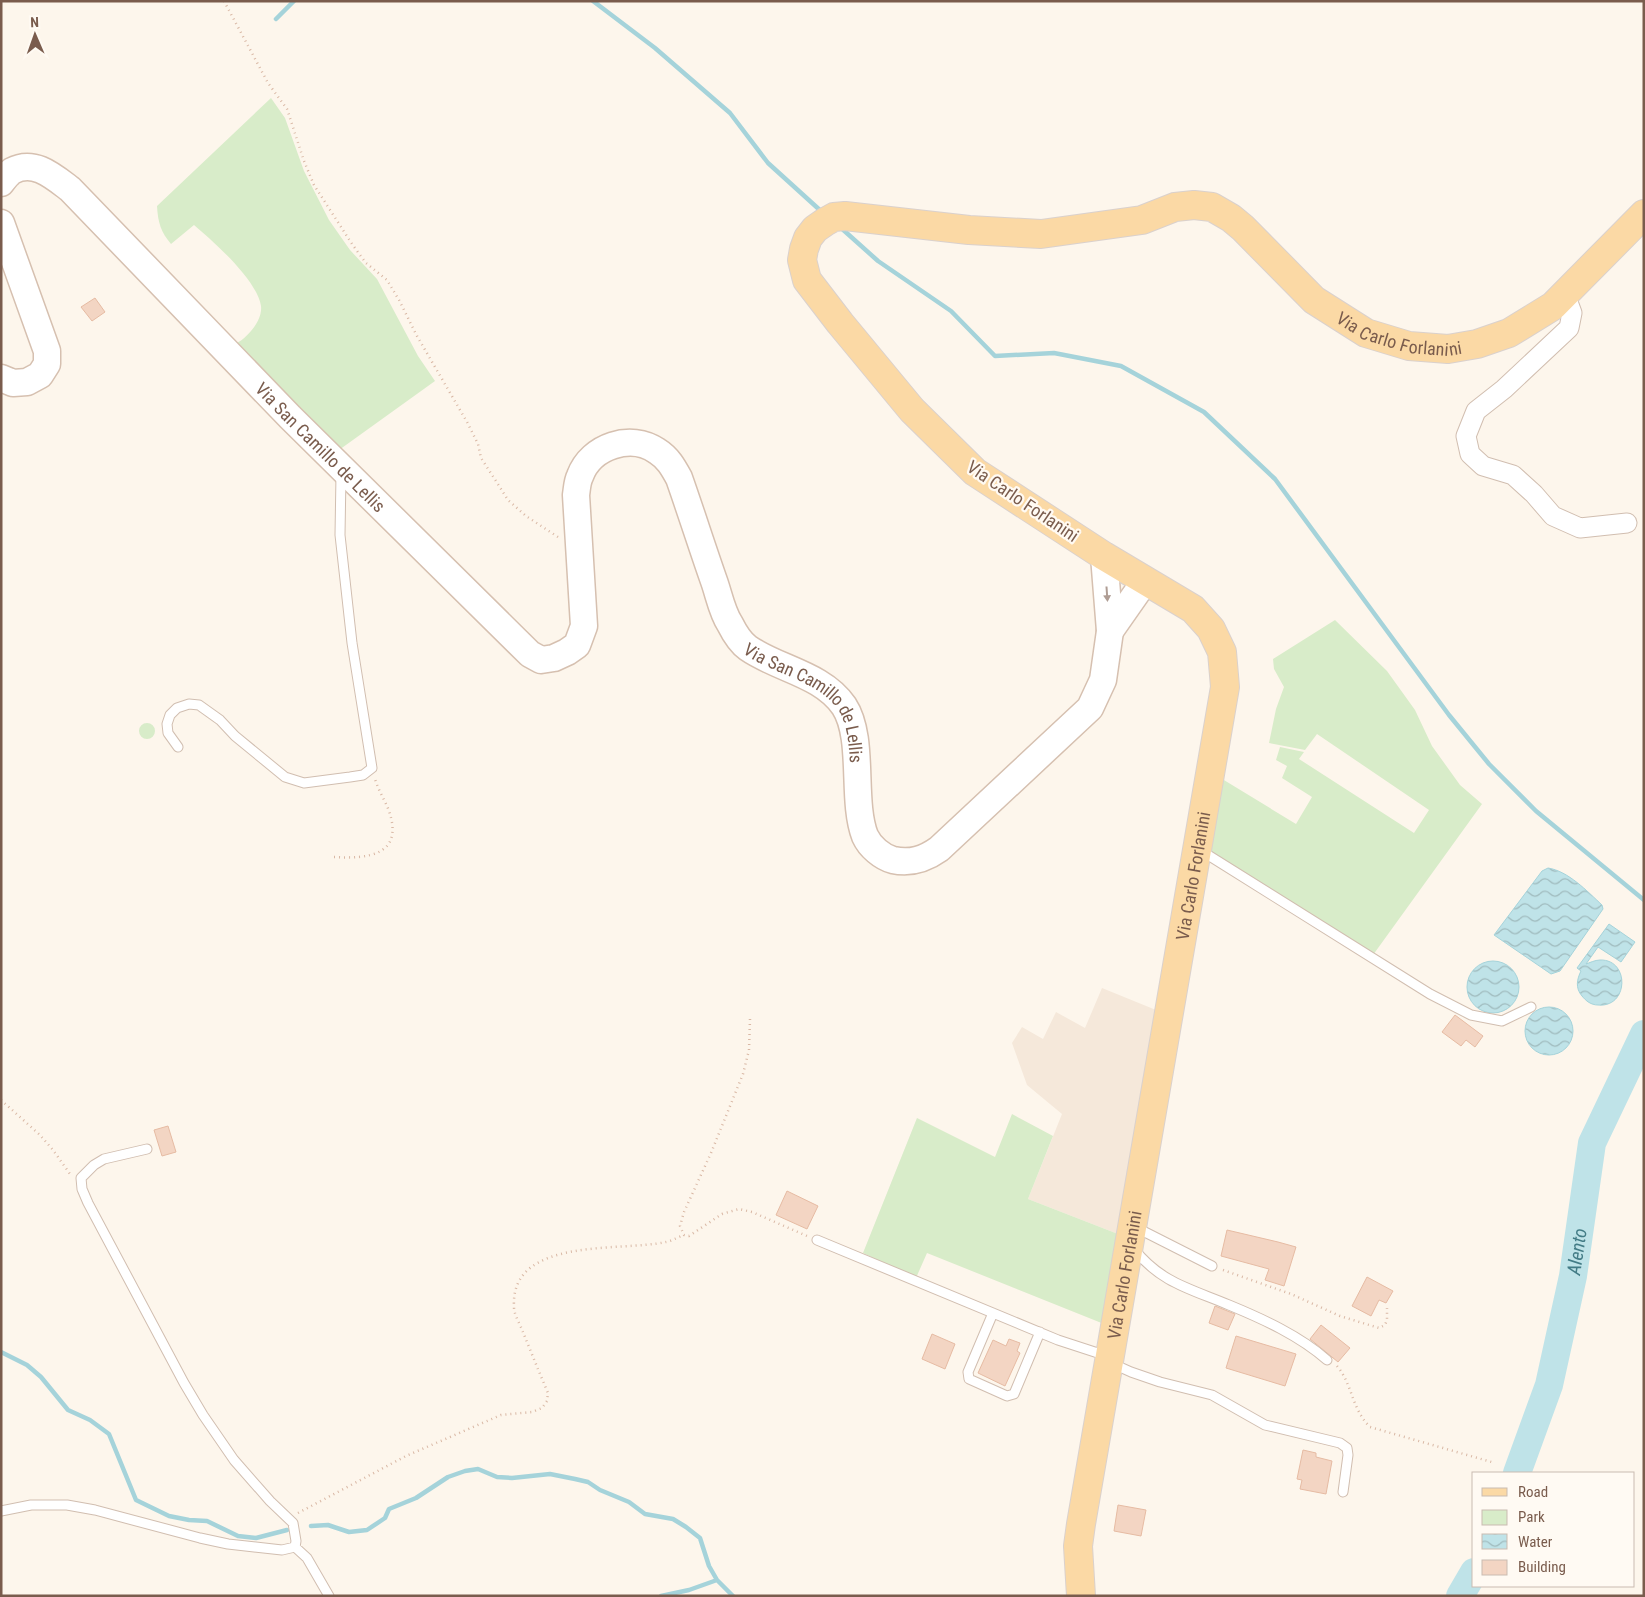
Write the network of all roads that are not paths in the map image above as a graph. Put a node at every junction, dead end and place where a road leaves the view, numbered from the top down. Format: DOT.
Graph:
graph roads {
  1 [pos="1,183"];
  2 [pos="1,223"];
  3 [pos="1639,223"];
  4 [pos="1565,294"];
  5 [pos="1,378"];
  6 [pos="342,467"];
  7 [pos="1626,523"];
  8 [pos="1104,556"];
  9 [pos="1145,580"];
  10 [pos="1110,631"];
  11 [pos="178,747"];
  12 [pos="1197,848"];
  13 [pos="1531,1006"];
  14 [pos="147,1149"];
  15 [pos="1131,1234"];
  16 [pos="817,1240"];
  17 [pos="1212,1266"];
  18 [pos="993,1313"];
  19 [pos="1040,1332"];
  20 [pos="1109,1359"];
  21 [pos="1327,1360"];
  22 [pos="1343,1492"];
  23 [pos="1,1511"];
  24 [pos="295,1547"];
  25 [pos="1084,1591"];
  26 [pos="329,1596"];
  1 -- 6 [label="main road, Via San Camillo de Lellis"];
  2 -- 5 [label="main road"];
  3 -- 4 [label="main road, Via Carlo Forlanini"];
  4 -- 7 [label="street"];
  4 -- 8 [label="main road, Via Carlo Forlanini"];
  6 -- 10 [label="main road, Via San Camillo de Lellis"];
  6 -- 11 [label="lane"];
  8 -- 9 [label="main road, Via Carlo Forlanini"];
  8 -- 10 [label="main road, Via San Camillo de Lellis, one-way"];
  9 -- 10 [label="main road, Via San Camillo de Lellis"];
  9 -- 12 [label="main road, Via Carlo Forlanini"];
  12 -- 13 [label="lane"];
  12 -- 15 [label="main road, Via Carlo Forlanini"];
  14 -- 24 [label="lane"];
  15 -- 17 [label="lane"];
  15 -- 20 [label="main road, Via Carlo Forlanini"];
  15 -- 21 [label="lane"];
  16 -- 18 [label="lane"];
  18 -- 19 [label="lane"];
  18 -- 19 [label="lane"];
  19 -- 20 [label="lane"];
  20 -- 22 [label="lane"];
  20 -- 25 [label="main road, Via Carlo Forlanini"];
  23 -- 24 [label="lane"];
  24 -- 26 [label="lane"];
}
